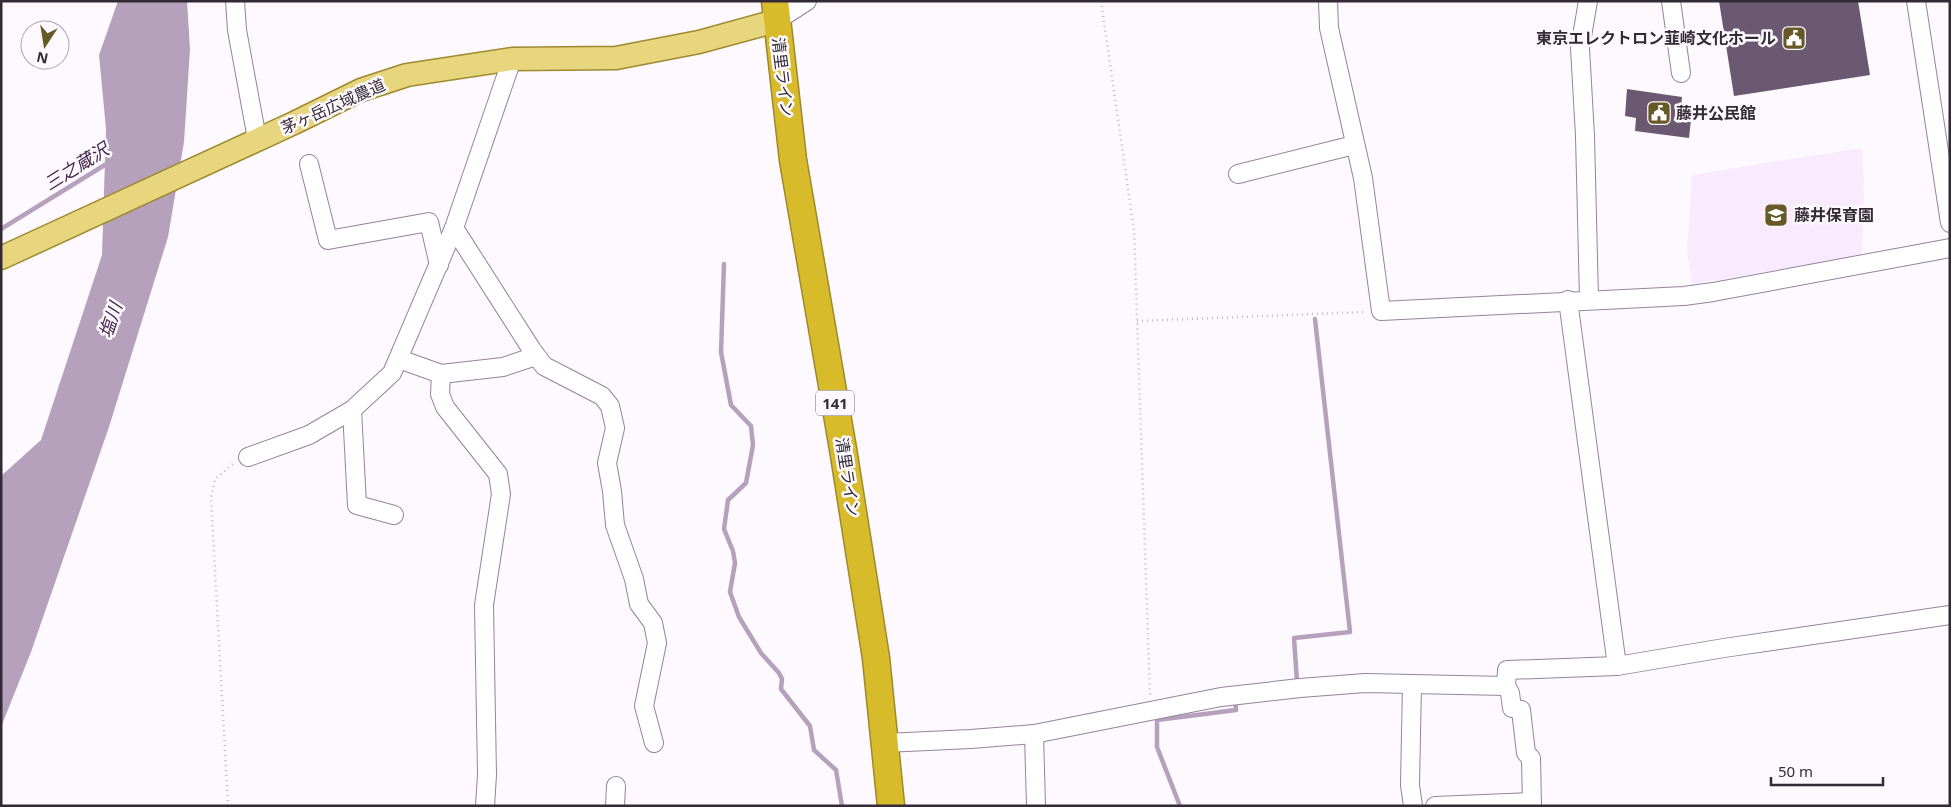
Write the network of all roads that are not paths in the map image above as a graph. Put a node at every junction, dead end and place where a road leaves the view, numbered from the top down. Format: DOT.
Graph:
graph roads {
  1 [pos="235,1"];
  2 [pos="807,1"];
  3 [pos="1328,1"];
  4 [pos="1588,1"];
  5 [pos="1671,1"];
  6 [pos="1916,1"];
  7 [pos="775,11"];
  8 [pos="512,59"];
  9 [pos="1681,73"];
  10 [pos="253,141"];
  11 [pos="1354,145"];
  12 [pos="309,164"];
  13 [pos="1238,174"];
  14 [pos="1950,223"];
  15 [pos="454,228"];
  16 [pos="1950,248"];
  17 [pos="1,258"];
  18 [pos="438,265"];
  19 [pos="1589,299"];
  20 [pos="1568,300"];
  21 [pos="536,356"];
  22 [pos="399,359"];
  23 [pos="441,374"];
  24 [pos="352,410"];
  25 [pos="248,457"];
  26 [pos="394,515"];
  27 [pos="1950,614"];
  28 [pos="1617,666"];
  29 [pos="1412,684"];
  30 [pos="1506,686"];
  31 [pos="1034,734"];
  32 [pos="885,742"];
  33 [pos="654,743"];
  34 [pos="616,786"];
  35 [pos="1532,804"];
  36 [pos="485,806"];
  37 [pos="615,806"];
  38 [pos="891,806"];
  39 [pos="1036,806"];
  40 [pos="1413,806"];
  41 [pos="1435,806"];
  1 -- 10 [label="street"];
  2 -- 7 [label="street"];
  3 -- 11 [label="street"];
  4 -- 19 [label="street"];
  5 -- 9 [label="street"];
  6 -- 14 [label="street"];
  7 -- 8 [label="main road, 茅ヶ岳広域農道"];
  7 -- 32 [label="highway, 清里ライン / 141"];
  8 -- 10 [label="main road, 茅ヶ岳広域農道"];
  8 -- 15 [label="street"];
  10 -- 17 [label="main road, 茅ヶ岳広域農道"];
  11 -- 13 [label="street"];
  11 -- 20 [label="street"];
  12 -- 18 [label="street"];
  15 -- 18 [label="street"];
  15 -- 21 [label="street"];
  16 -- 19 [label="street"];
  18 -- 22 [label="street"];
  19 -- 20 [label="street"];
  20 -- 28 [label="street"];
  21 -- 23 [label="street"];
  21 -- 33 [label="street"];
  22 -- 23 [label="street"];
  22 -- 24 [label="street"];
  23 -- 36 [label="street"];
  24 -- 25 [label="street"];
  24 -- 26 [label="street"];
  27 -- 28 [label="street"];
  28 -- 30 [label="street"];
  29 -- 30 [label="street"];
  29 -- 31 [label="street"];
  29 -- 40 [label="street"];
  30 -- 35 [label="street"];
  31 -- 32 [label="street"];
  31 -- 39 [label="street"];
  32 -- 38 [label="highway, 清里ライン / 141"];
  34 -- 37 [label="street"];
  35 -- 41 [label="street"];
}
